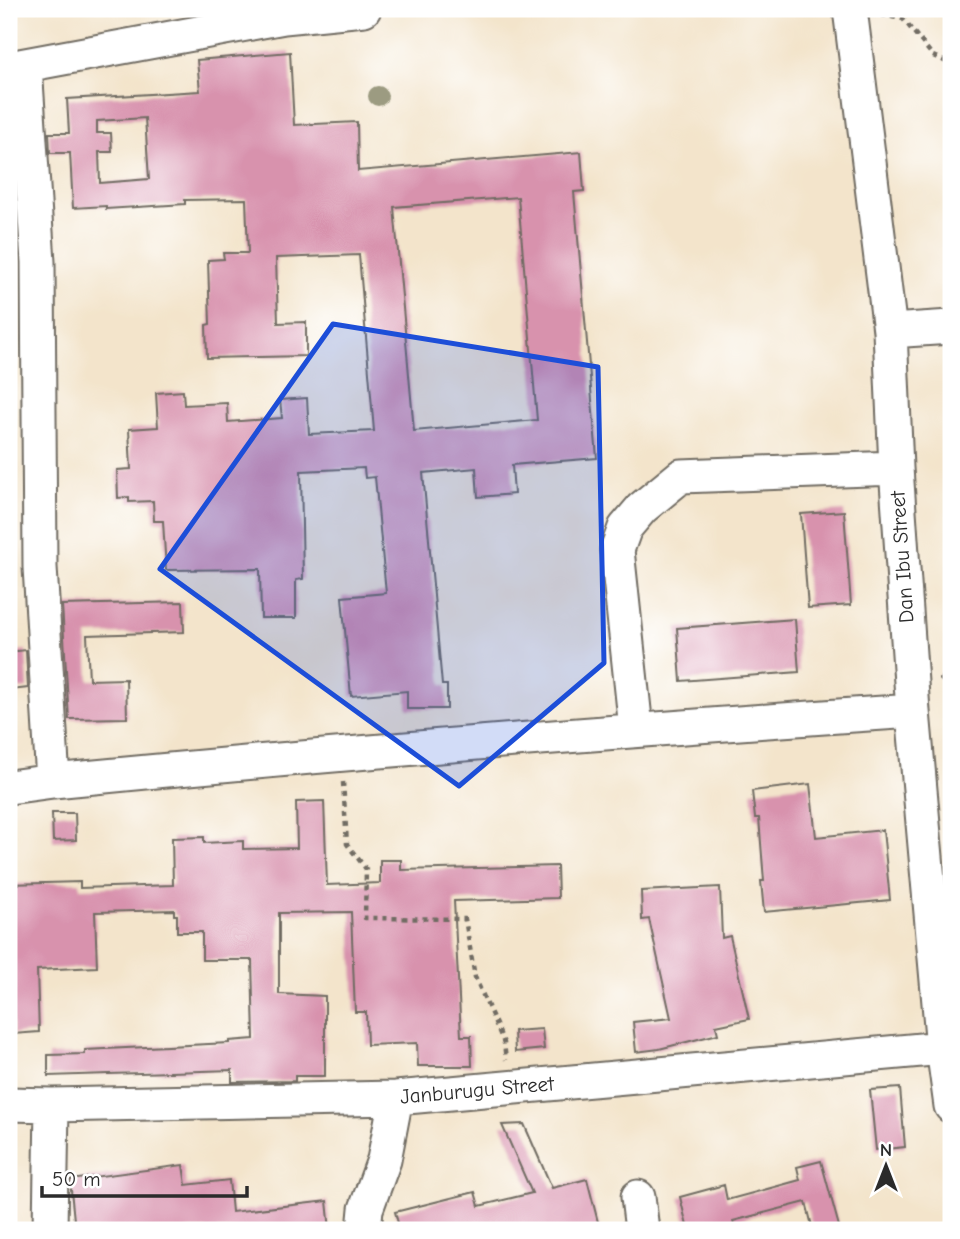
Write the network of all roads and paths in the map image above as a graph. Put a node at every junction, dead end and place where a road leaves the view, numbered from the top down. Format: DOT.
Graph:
graph roads {
  1 [pos="364,9"];
  2 [pos="851,10"];
  3 [pos="283,13"];
  4 [pos="951,64"];
  5 [pos="17,67"];
  6 [pos="951,327"];
  7 [pos="890,331"];
  8 [pos="896,468"];
  9 [pos="914,711"];
  10 [pos="636,729"];
  11 [pos="341,753"];
  12 [pos="52,781"];
  13 [pos="9,787"];
  14 [pos="943,1048"];
  15 [pos="510,1088"];
  16 [pos="396,1098"];
  17 [pos="9,1104"];
  18 [pos="52,1105"];
  19 [pos="951,1106"];
  20 [pos="638,1197"];
  21 [pos="50,1230"];
  22 [pos="364,1230"];
  23 [pos="642,1230"];
  1 -- 3 [label="street"];
  2 -- 4 [label="path"];
  2 -- 7 [label="street, Dan Ibu Street"];
  3 -- 5 [label="street"];
  5 -- 12 [label="street"];
  6 -- 7 [label="street"];
  7 -- 8 [label="street, Dan Ibu Street"];
  8 -- 9 [label="street, Dan Ibu Street"];
  8 -- 10 [label="street"];
  9 -- 10 [label="street"];
  9 -- 14 [label="street, Dan Ibu Street"];
  10 -- 11 [label="street"];
  11 -- 12 [label="street"];
  11 -- 15 [label="path"];
  12 -- 13 [label="street"];
  14 -- 15 [label="street, Janburugu Street"];
  14 -- 19 [label="street, Dan Ibu Street"];
  15 -- 16 [label="street, Janburugu Street"];
  16 -- 18 [label="street, Janburugu Street"];
  16 -- 22 [label="street"];
  17 -- 18 [label="street, Janburugu Street"];
  18 -- 21 [label="street"];
  20 -- 23 [label="street"];
}
